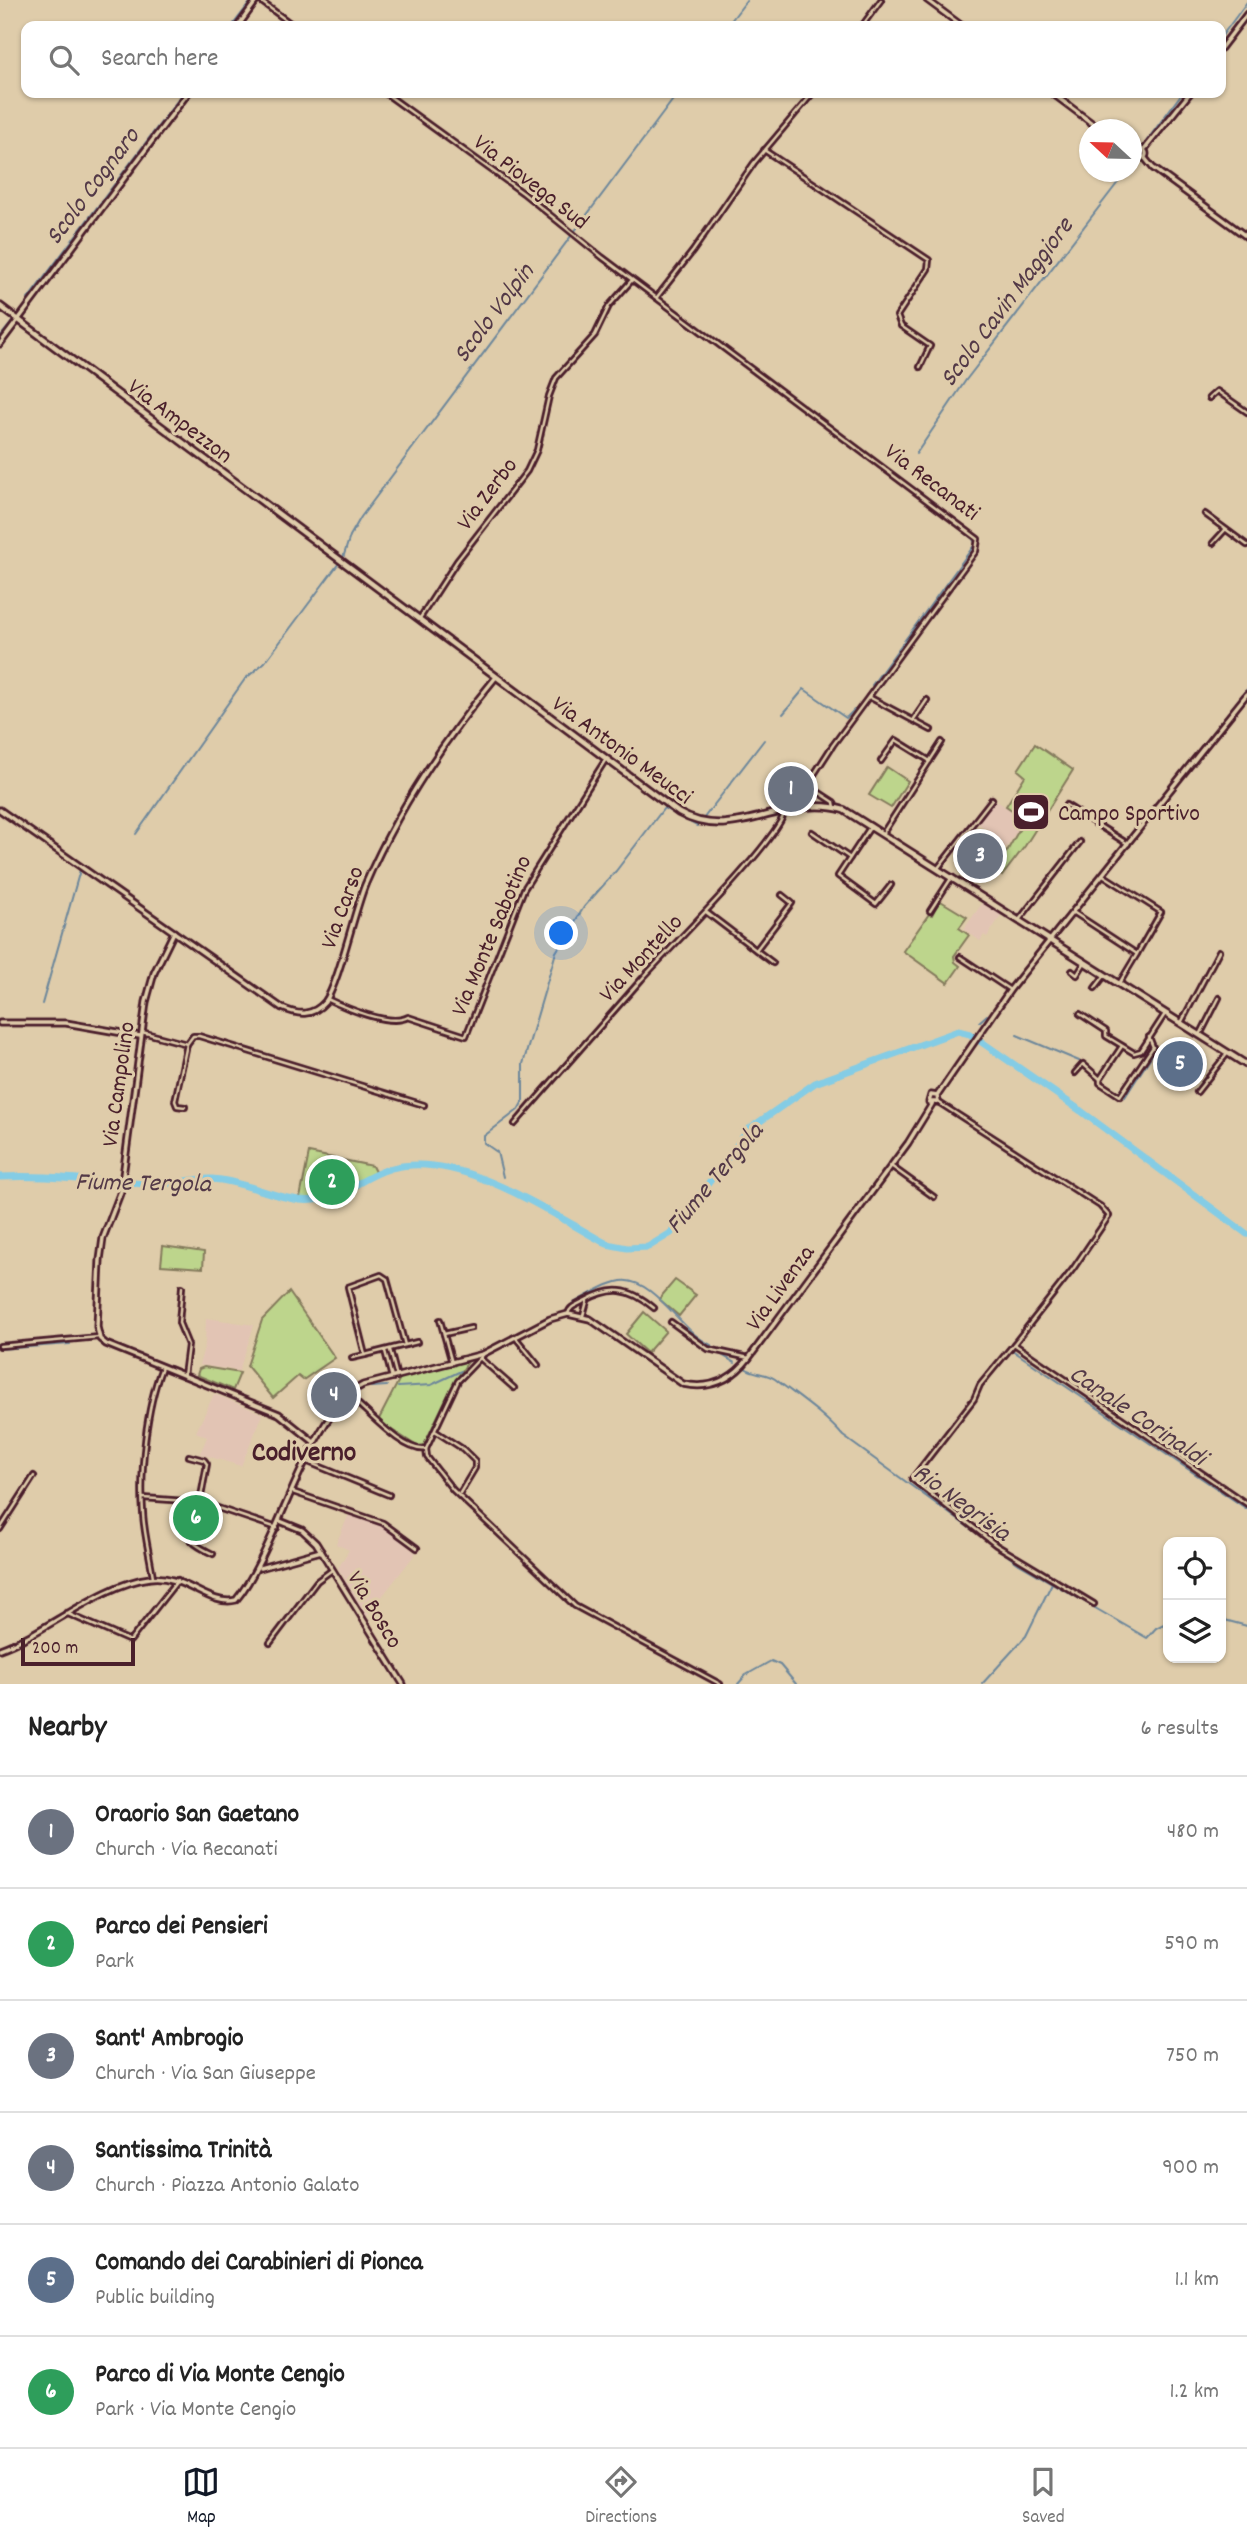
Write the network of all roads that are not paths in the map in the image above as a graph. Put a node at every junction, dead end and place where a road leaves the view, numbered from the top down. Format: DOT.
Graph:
graph roads {
  1 [pos="258,0"];
  2 [pos="881,0"];
  3 [pos="927,0"];
  4 [pos="1247,14"];
  5 [pos="242,21"];
  6 [pos="287,21"];
  7 [pos="866,21"];
  8 [pos="955,21"];
  9 [pos="1226,41"];
  10 [pos="184,98"];
  11 [pos="392,98"];
  12 [pos="809,98"];
  13 [pos="1059,98"];
  14 [pos="1186,98"];
  15 [pos="1086,119"];
  16 [pos="764,150"];
  17 [pos="1144,150"];
  18 [pos="1144,157"];
  19 [pos="1247,237"];
  20 [pos="632,280"];
  21 [pos="657,298"];
  22 [pos="0,306"];
  23 [pos="19,319"];
  24 [pos="0,344"];
  25 [pos="920,367"];
  26 [pos="1209,398"];
  27 [pos="1247,412"];
  28 [pos="1205,514"];
  29 [pos="1226,530"];
  30 [pos="1213,543"];
  31 [pos="1247,545"];
  32 [pos="341,561"];
  33 [pos="420,618"];
  34 [pos="496,677"];
  35 [pos="1247,694"];
  36 [pos="869,697"];
  37 [pos="927,700"];
  38 [pos="914,719"];
  39 [pos="931,730"];
  40 [pos="942,742"];
  41 [pos="606,759"];
  42 [pos="881,761"];
  43 [pos="930,761"];
  44 [pos="806,784"];
  45 [pos="992,799"];
  46 [pos="1066,805"];
  47 [pos="793,808"];
  48 [pos="835,808"];
  49 [pos="0,810"];
  50 [pos="785,810"];
  51 [pos="871,826"];
  52 [pos="812,832"];
  53 [pos="883,833"];
  54 [pos="1080,842"];
  55 [pos="1128,844"];
  56 [pos="850,858"];
  57 [pos="938,868"];
  58 [pos="1103,875"];
  59 [pos="952,877"];
  60 [pos="891,885"];
  61 [pos="782,895"];
  62 [pos="930,911"];
  63 [pos="706,912"];
  64 [pos="1073,912"];
  65 [pos="1019,920"];
  66 [pos="174,932"];
  67 [pos="1051,940"];
  68 [pos="756,950"];
  69 [pos="1219,951"];
  70 [pos="1137,954"];
  71 [pos="960,957"];
  72 [pos="1086,962"];
  73 [pos="773,963"];
  74 [pos="1072,971"];
  75 [pos="1105,975"];
  76 [pos="1119,984"];
  77 [pos="1095,988"];
  78 [pos="1010,990"];
  79 [pos="1219,998"];
  80 [pos="327,999"];
  81 [pos="1080,1014"];
  82 [pos="1166,1014"];
  83 [pos="0,1023"];
  84 [pos="1181,1023"];
  85 [pos="140,1034"];
  86 [pos="1200,1035"];
  87 [pos="1149,1037"];
  88 [pos="187,1044"];
  89 [pos="1122,1046"];
  90 [pos="1227,1053"];
  91 [pos="1247,1065"];
  92 [pos="1076,1073"];
  93 [pos="1101,1079"];
  94 [pos="1197,1092"];
  95 [pos="937,1096"];
  96 [pos="938,1102"];
  97 [pos="932,1104"];
  98 [pos="424,1105"];
  99 [pos="185,1107"];
  100 [pos="514,1124"];
  101 [pos="891,1166"];
  102 [pos="934,1197"];
  103 [pos="182,1287"];
  104 [pos="589,1299"];
  105 [pos="654,1308"];
  106 [pos="568,1314"];
  107 [pos="583,1316"];
  108 [pos="440,1320"];
  109 [pos="671,1322"];
  110 [pos="471,1328"];
  111 [pos="444,1335"];
  112 [pos="99,1337"];
  113 [pos="516,1337"];
  114 [pos="417,1342"];
  115 [pos="1014,1344"];
  116 [pos="405,1345"];
  117 [pos="0,1346"];
  118 [pos="387,1350"];
  119 [pos="365,1355"];
  120 [pos="482,1357"];
  121 [pos="352,1358"];
  122 [pos="749,1358"];
  123 [pos="452,1363"];
  124 [pos="538,1365"];
  125 [pos="162,1367"];
  126 [pos="184,1376"];
  127 [pos="395,1377"];
  128 [pos="514,1388"];
  129 [pos="348,1396"];
  130 [pos="435,1432"];
  131 [pos="314,1442"];
  132 [pos="426,1449"];
  133 [pos="189,1456"];
  134 [pos="306,1461"];
  135 [pos="34,1476"];
  136 [pos="293,1492"];
  137 [pos="460,1493"];
  138 [pos="389,1495"];
  139 [pos="143,1498"];
  140 [pos="187,1500"];
  141 [pos="200,1502"];
  142 [pos="1247,1504"];
  143 [pos="280,1521"];
  144 [pos="277,1528"];
  145 [pos="0,1529"];
  146 [pos="417,1548"];
  147 [pos="321,1551"];
  148 [pos="213,1555"];
  149 [pos="265,1556"];
  150 [pos="274,1563"];
  151 [pos="257,1569"];
  152 [pos="332,1570"];
  153 [pos="153,1577"];
  154 [pos="178,1580"];
  155 [pos="1094,1604"];
  156 [pos="66,1613"];
  157 [pos="270,1643"];
  158 [pos="0,1649"];
  159 [pos="403,1684"];
  160 [pos="720,1684"];
  1 -- 5 [label="street"];
  1 -- 6 [label="street"];
  2 -- 7 [label="street"];
  3 -- 8 [label="street"];
  4 -- 9 [label="street"];
  10 -- 23 [label="street"];
  11 -- 20 [label="street, Via Piovega Sud"];
  12 -- 16 [label="street"];
  13 -- 15 [label="street"];
  14 -- 17 [label="street"];
  16 -- 21 [label="street"];
  16 -- 25 [label="street"];
  17 -- 18 [label="street"];
  18 -- 19 [label="street"];
  20 -- 21 [label="street, Via Piovega Sud"];
  20 -- 33 [label="street, Via Zerbo"];
  21 -- 36 [label="street, Via Recanati"];
  22 -- 23 [label="main road, Via Ampezzon"];
  23 -- 24 [label="street"];
  23 -- 32 [label="main road, Via Ampezzon"];
  26 -- 27 [label="street"];
  28 -- 29 [label="street"];
  29 -- 30 [label="street"];
  29 -- 31 [label="street"];
  32 -- 33 [label="main road, Via Antonio Meucci"];
  33 -- 34 [label="main road, Via Antonio Meucci"];
  34 -- 41 [label="main road, Via Antonio Meucci"];
  34 -- 80 [label="street, Via Carso"];
  35 -- 55 [label="street, Via Livenza"];
  36 -- 38 [label="street"];
  36 -- 44 [label="street, Via Recanati"];
  37 -- 38 [label="street"];
  38 -- 39 [label="street"];
  40 -- 43 [label="street"];
  41 -- 50 [label="main road, Via Antonio Meucci"];
  41 -- 80 [label="street, Via Monte Sabotino"];
  42 -- 43 [label="street"];
  43 -- 53 [label="street"];
  44 -- 47 [label="street, Via Recanati"];
  44 -- 48 [label="street"];
  45 -- 57 [label="street"];
  46 -- 55 [label="street"];
  47 -- 48 [label="main road, Via Antonio Meucci"];
  47 -- 50 [label="main road, Via Antonio Meucci"];
  48 -- 51 [label="main road, Via Antonio Meucci"];
  49 -- 66 [label="street"];
  50 -- 63 [label="street, Via Montello"];
  51 -- 53 [label="main road, Via Antonio Meucci"];
  51 -- 56 [label="street"];
  52 -- 56 [label="street"];
  53 -- 57 [label="main road, Via Antonio Meucci"];
  54 -- 65 [label="street"];
  55 -- 58 [label="street, Via Livenza"];
  56 -- 60 [label="street"];
  57 -- 59 [label="main road, Via Antonio Meucci"];
  58 -- 64 [label="street, Via Livenza"];
  58 -- 70 [label="street"];
  59 -- 62 [label="street"];
  59 -- 65 [label="main road, Via Antonio Meucci"];
  61 -- 68 [label="street"];
  63 -- 68 [label="street"];
  63 -- 100 [label="street, Via Montello"];
  64 -- 67 [label="street, Via Livenza"];
  64 -- 70 [label="street"];
  65 -- 67 [label="main road, Via Antonio Meucci"];
  66 -- 80 [label="street"];
  66 -- 85 [label="street, Via Campolino"];
  67 -- 72 [label="main road, Via Antonio Meucci"];
  67 -- 78 [label="street, Via Livenza"];
  68 -- 73 [label="street"];
  69 -- 84 [label="street"];
  70 -- 76 [label="street"];
  71 -- 78 [label="street"];
  72 -- 74 [label="street"];
  72 -- 75 [label="main road, Via Antonio Meucci"];
  75 -- 76 [label="main road, Via Antonio Meucci"];
  75 -- 77 [label="street"];
  76 -- 82 [label="main road, Via Antonio Meucci"];
  78 -- 95 [label="street, Via Livenza"];
  79 -- 86 [label="street"];
  81 -- 89 [label="street"];
  82 -- 84 [label="main road, Via Antonio Meucci"];
  82 -- 87 [label="street"];
  83 -- 85 [label="street"];
  84 -- 86 [label="main road, Via Antonio Meucci"];
  85 -- 88 [label="street"];
  85 -- 112 [label="street, Via Campolino"];
  86 -- 90 [label="main road, Via Antonio Meucci"];
  87 -- 89 [label="street"];
  87 -- 93 [label="street"];
  88 -- 98 [label="street"];
  88 -- 99 [label="street"];
  89 -- 93 [label="street"];
  90 -- 91 [label="main road, Via Antonio Meucci"];
  90 -- 94 [label="street"];
  92 -- 93 [label="street"];
  95 -- 96 [label="street"];
  95 -- 97 [label="street, Via Livenza"];
  96 -- 97 [label="street"];
  96 -- 115 [label="street"];
  97 -- 101 [label="street, Via Livenza"];
  101 -- 102 [label="street"];
  101 -- 122 [label="street, Via Livenza"];
  103 -- 126 [label="street"];
  104 -- 105 [label="street"];
  104 -- 106 [label="street"];
  104 -- 107 [label="street"];
  106 -- 107 [label="street"];
  106 -- 113 [label="street"];
  107 -- 122 [label="street"];
  108 -- 111 [label="street"];
  109 -- 122 [label="street, Via Livenza"];
  110 -- 111 [label="street"];
  111 -- 123 [label="street"];
  112 -- 117 [label="street"];
  112 -- 125 [label="street"];
  113 -- 120 [label="street"];
  113 -- 124 [label="street"];
  114 -- 116 [label="street"];
  115 -- 142 [label="street"];
  115 -- 155 [label="street"];
  116 -- 118 [label="street"];
  116 -- 119 [label="street"];
  118 -- 119 [label="street"];
  118 -- 127 [label="street"];
  119 -- 121 [label="street"];
  120 -- 123 [label="street"];
  120 -- 128 [label="street"];
  120 -- 130 [label="street"];
  123 -- 127 [label="street"];
  125 -- 126 [label="street"];
  125 -- 139 [label="street"];
  126 -- 131 [label="street"];
  127 -- 129 [label="street"];
  129 -- 131 [label="street"];
  129 -- 132 [label="street"];
  130 -- 132 [label="street"];
  130 -- 137 [label="street"];
  131 -- 134 [label="street"];
  132 -- 137 [label="street"];
  133 -- 141 [label="street"];
  134 -- 136 [label="street"];
  134 -- 138 [label="street"];
  135 -- 145 [label="street"];
  136 -- 143 [label="street"];
  136 -- 146 [label="street"];
  137 -- 160 [label="street"];
  139 -- 140 [label="street"];
  139 -- 153 [label="street"];
  140 -- 141 [label="street"];
  140 -- 148 [label="street"];
  141 -- 144 [label="street"];
  143 -- 144 [label="street"];
  143 -- 147 [label="street, Via Bosco"];
  144 -- 149 [label="street"];
  147 -- 150 [label="street, Via Bosco"];
  147 -- 152 [label="street, Via Bosco"];
  149 -- 150 [label="street"];
  149 -- 151 [label="street"];
  150 -- 151 [label="street, Via Bosco"];
  151 -- 154 [label="street"];
  152 -- 157 [label="street"];
  152 -- 159 [label="street, Via Bosco"];
  153 -- 154 [label="street"];
  153 -- 156 [label="street"];
  154 -- 156 [label="street"];
  156 -- 158 [label="street"];
}
